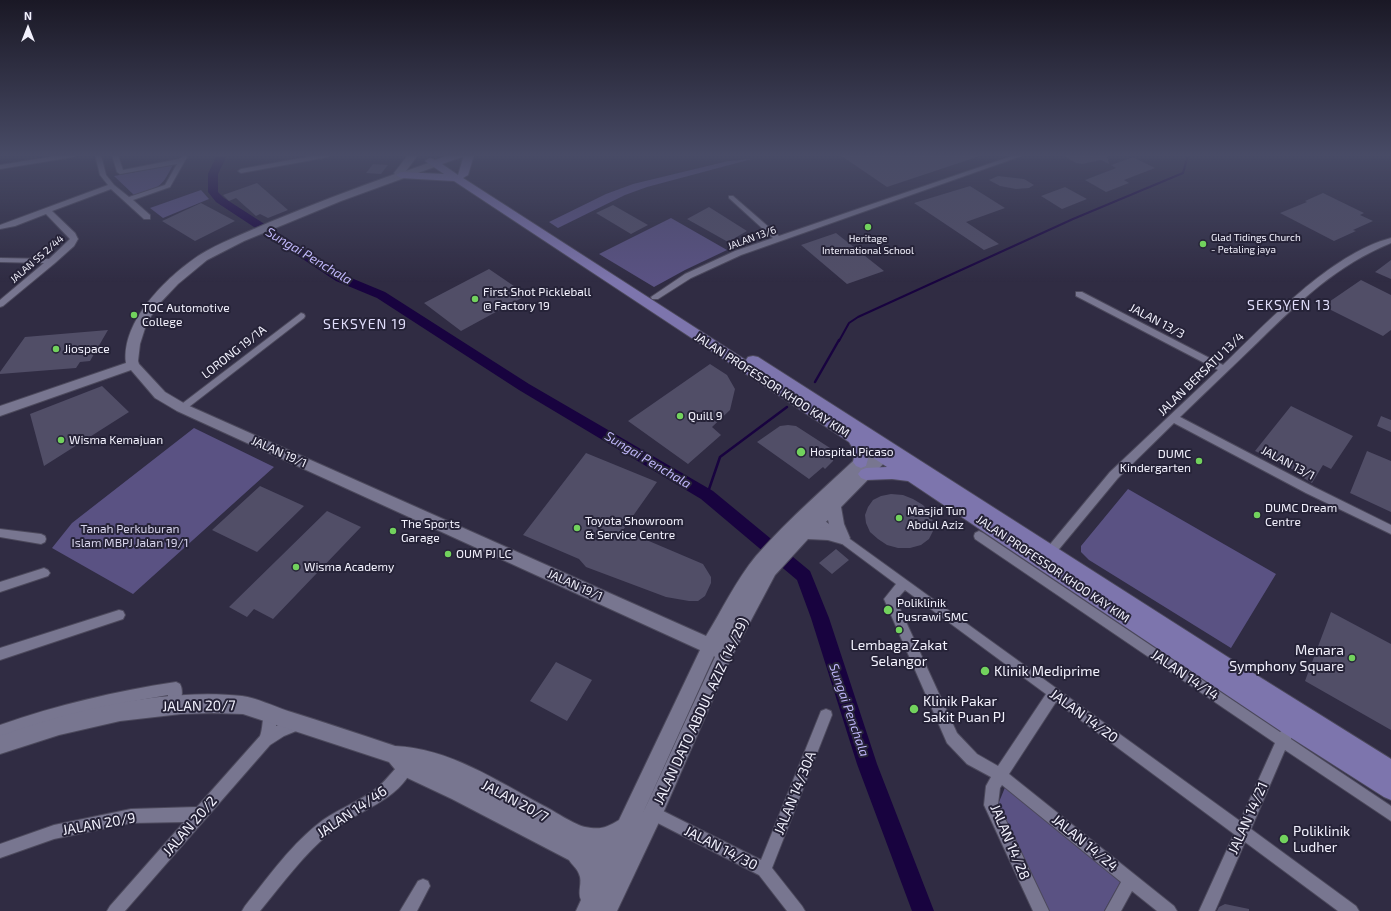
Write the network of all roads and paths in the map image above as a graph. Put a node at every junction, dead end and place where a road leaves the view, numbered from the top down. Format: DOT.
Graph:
graph roads {
  1 [pos="731,197"];
  2 [pos="83,198"];
  3 [pos="125,198"];
  4 [pos="135,198"];
  5 [pos="340,198"];
  6 [pos="492,198"];
  7 [pos="494,198"];
  8 [pos="898,198"];
  9 [pos="128,200"];
  10 [pos="47,212"];
  11 [pos="147,217"];
  12 [pos="0,227"];
  13 [pos="778,239"];
  14 [pos="1391,240"];
  15 [pos="0,260"];
  16 [pos="52,261"];
  17 [pos="1078,294"];
  18 [pos="655,297"];
  19 [pos="2,300"];
  20 [pos="301,316"];
  21 [pos="132,362"];
  22 [pos="1224,369"];
  23 [pos="182,408"];
  24 [pos="0,411"];
  25 [pos="1173,418"];
  26 [pos="857,433"];
  27 [pos="879,453"];
  28 [pos="864,468"];
  29 [pos="920,474"];
  30 [pos="818,504"];
  31 [pos="833,506"];
  32 [pos="818,520"];
  33 [pos="801,529"];
  34 [pos="1391,530"];
  35 [pos="0,533"];
  36 [pos="979,536"];
  37 [pos="842,538"];
  38 [pos="41,539"];
  39 [pos="1046,557"];
  40 [pos="44,573"];
  41 [pos="904,583"];
  42 [pos="0,587"];
  43 [pos="119,615"];
  44 [pos="718,650"];
  45 [pos="0,654"];
  46 [pos="1054,693"];
  47 [pos="175,696"];
  48 [pos="270,715"];
  49 [pos="826,715"];
  50 [pos="296,724"];
  51 [pos="0,732"];
  52 [pos="1286,733"];
  53 [pos="265,740"];
  54 [pos="0,745"];
  55 [pos="401,761"];
  56 [pos="1391,771"];
  57 [pos="1000,775"];
  58 [pos="1391,790"];
  59 [pos="653,813"];
  60 [pos="200,814"];
  61 [pos="1391,814"];
  62 [pos="626,826"];
  63 [pos="1242,832"];
  64 [pos="576,843"];
  65 [pos="0,851"];
  66 [pos="617,867"];
  67 [pos="764,870"];
  68 [pos="1130,880"];
  69 [pos="423,886"];
  70 [pos="115,911"];
  71 [pos="250,911"];
  72 [pos="408,911"];
  73 [pos="594,911"];
  74 [pos="797,911"];
  75 [pos="1041,911"];
  76 [pos="1113,911"];
  77 [pos="1169,911"];
  78 [pos="1207,911"];
  79 [pos="1351,911"];
  1 -- 13 [label="street"];
  2 -- 10 [label="street"];
  3 -- 9 [label="street"];
  4 -- 9 [label="street"];
  5 -- 21 [label="street"];
  6 -- 26 [label="main road, JALAN PROFESSOR KHOO KAY KIM"];
  7 -- 18 [label="main road, JALAN PROFESSOR KHOO KAY KIM"];
  8 -- 13 [label="street, JALAN 13/6"];
  9 -- 11 [label="street"];
  10 -- 12 [label="street"];
  10 -- 16 [label="street, JALAN SS 2/44"];
  13 -- 18 [label="street, JALAN 13/6"];
  14 -- 22 [label="street, JALAN BERSATU 13/4"];
  15 -- 16 [label="street"];
  16 -- 19 [label="street, JALAN SS 2/44"];
  17 -- 22 [label="street, JALAN 13/3"];
  18 -- 26 [label="main road, JALAN PROFESSOR KHOO KAY KIM"];
  20 -- 23 [label="street, LORONG 19/1A"];
  21 -- 23 [label="street, JALAN 19/1"];
  21 -- 24 [label="street"];
  22 -- 25 [label="street, JALAN BERSATU 13/4"];
  23 -- 44 [label="street, JALAN 19/1"];
  25 -- 34 [label="street, JALAN 13/1"];
  25 -- 39 [label="street, JALAN BERSATU 13/4"];
  26 -- 27 [label="main road, JALAN PROFESSOR KHOO KAY KIM"];
  26 -- 28 [label="main road"];
  26 -- 29 [label="main road, JALAN PROFESSOR KHOO KAY KIM"];
  27 -- 28 [label="street, JALAN DATO ABDUL AZIZ (14/29)"];
  27 -- 29 [label="main road, JALAN PROFESSOR KHOO KAY KIM"];
  28 -- 29 [label="main road"];
  28 -- 30 [label="street, JALAN DATO ABDUL AZIZ (14/29)"];
  28 -- 31 [label="street, JALAN DATO ABDUL AZIZ (14/29)"];
  29 -- 39 [label="main road, JALAN PROFESSOR KHOO KAY KIM"];
  30 -- 32 [label="street"];
  30 -- 33 [label="street, JALAN DATO ABDUL AZIZ (14/29)"];
  31 -- 32 [label="street, JALAN DATO ABDUL AZIZ (14/29)"];
  31 -- 37 [label="street"];
  32 -- 33 [label="street, JALAN DATO ABDUL AZIZ (14/29)"];
  32 -- 37 [label="street, JALAN 14/20"];
  33 -- 37 [label="street"];
  33 -- 44 [label="street, JALAN DATO ABDUL AZIZ (14/29)"];
  35 -- 38 [label="street"];
  36 -- 52 [label="street, JALAN 14/14"];
  37 -- 41 [label="street, JALAN 14/20"];
  39 -- 52 [label="main road, JALAN PROFESSOR KHOO KAY KIM"];
  39 -- 56 [label="main road, JALAN PROFESSOR KHOO KAY KIM"];
  40 -- 42 [label="street"];
  41 -- 46 [label="street, JALAN 14/20"];
  41 -- 57 [label="street, JALAN 14/24"];
  43 -- 45 [label="street"];
  44 -- 59 [label="street, JALAN DATO ABDUL AZIZ (14/29)"];
  44 -- 62 [label="street, JALAN DATO ABDUL AZIZ (14/29)"];
  46 -- 57 [label="street, JALAN 14/28"];
  46 -- 63 [label="street, JALAN 14/20"];
  47 -- 48 [label="street, JALAN 20/7"];
  47 -- 51 [label="street, JALAN 20/7"];
  47 -- 54 [label="street, JALAN 20/7"];
  48 -- 50 [label="street, JALAN 20/7"];
  48 -- 53 [label="street, JALAN 20/2"];
  49 -- 67 [label="street, JALAN 14/30A"];
  50 -- 53 [label="street, JALAN 20/2"];
  50 -- 55 [label="street, JALAN 20/7"];
  52 -- 58 [label="main road, JALAN PROFESSOR KHOO KAY KIM"];
  52 -- 61 [label="street, JALAN 14/14"];
  52 -- 63 [label="street, JALAN 14/21"];
  53 -- 60 [label="street, JALAN 20/2"];
  55 -- 64 [label="street, JALAN 20/7"];
  55 -- 71 [label="street, JALAN 14/46"];
  57 -- 68 [label="street, JALAN 14/24"];
  57 -- 75 [label="street, JALAN 14/28"];
  59 -- 66 [label="street, JALAN DATO ABDUL AZIZ (14/29)"];
  59 -- 67 [label="street, JALAN 14/30"];
  60 -- 65 [label="street, JALAN 20/9"];
  60 -- 70 [label="street, JALAN 20/2"];
  62 -- 64 [label="street"];
  62 -- 66 [label="street, JALAN DATO ABDUL AZIZ (14/29)"];
  63 -- 78 [label="street, JALAN 14/21"];
  63 -- 79 [label="street, JALAN 14/20"];
  64 -- 66 [label="street, JALAN 20/7"];
  64 -- 73 [label="street"];
  66 -- 73 [label="street, JALAN DATO ABDUL AZIZ (14/29)"];
  67 -- 74 [label="street, JALAN 14/30"];
  68 -- 76 [label="street"];
  68 -- 77 [label="street, JALAN 14/24"];
  69 -- 72 [label="street"];
}
